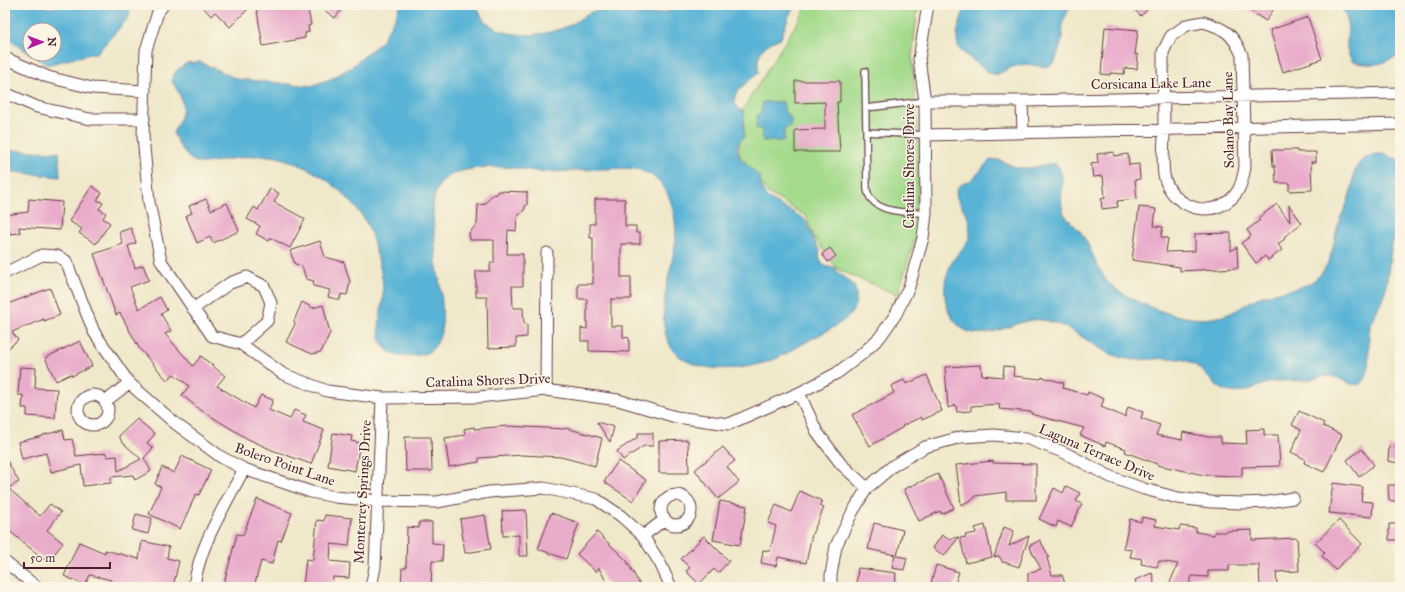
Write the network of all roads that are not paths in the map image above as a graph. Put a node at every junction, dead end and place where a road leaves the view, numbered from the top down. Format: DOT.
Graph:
graph roads {
  1 [pos="163,5"];
  2 [pos="928,5"];
  3 [pos="5,58"];
  4 [pos="865,71"];
  5 [pos="145,91"];
  6 [pos="5,93"];
  7 [pos="1400,93"];
  8 [pos="1244,96"];
  9 [pos="1163,98"];
  10 [pos="925,101"];
  11 [pos="1022,101"];
  12 [pos="866,108"];
  13 [pos="144,119"];
  14 [pos="1400,124"];
  15 [pos="1244,128"];
  16 [pos="1164,130"];
  17 [pos="866,132"];
  18 [pos="1023,133"];
  19 [pos="925,135"];
  20 [pos="926,213"];
  21 [pos="547,253"];
  22 [pos="5,274"];
  23 [pos="193,309"];
  24 [pos="241,344"];
  25 [pos="129,382"];
  26 [pos="546,390"];
  27 [pos="799,394"];
  28 [pos="382,398"];
  29 [pos="105,402"];
  30 [pos="244,469"];
  31 [pos="867,488"];
  32 [pos="1293,498"];
  33 [pos="378,501"];
  34 [pos="664,519"];
  35 [pos="643,536"];
  36 [pos="5,562"];
  37 [pos="37,587"];
  38 [pos="194,587"];
  39 [pos="371,587"];
  40 [pos="671,587"];
  41 [pos="831,587"];
  1 -- 5 [label="street, Catalina Shores Drive"];
  2 -- 10 [label="street, Catalina Shores Drive"];
  3 -- 5 [label="street"];
  4 -- 12 [label="lane"];
  5 -- 13 [label="street, Catalina Shores Drive"];
  6 -- 13 [label="street"];
  7 -- 8 [label="street, Corsicana Lake Lane"];
  8 -- 9 [label="street, Corsicana Lake Lane"];
  8 -- 9 [label="street, Solano Bay Lane"];
  8 -- 15 [label="street, Solano Bay Lane"];
  9 -- 11 [label="street, Corsicana Lake Lane"];
  9 -- 16 [label="street, Solano Bay Lane"];
  10 -- 11 [label="street, Corsicana Lake Lane"];
  10 -- 12 [label="lane"];
  10 -- 19 [label="street, Catalina Shores Drive"];
  11 -- 18 [label="street"];
  12 -- 17 [label="lane"];
  13 -- 23 [label="street, Catalina Shores Drive"];
  14 -- 15 [label="street"];
  15 -- 16 [label="street"];
  15 -- 16 [label="street, Solano Bay Lane"];
  16 -- 18 [label="street"];
  17 -- 19 [label="lane"];
  17 -- 20 [label="lane"];
  18 -- 19 [label="street"];
  19 -- 20 [label="street, Catalina Shores Drive"];
  20 -- 27 [label="street, Catalina Shores Drive"];
  21 -- 26 [label="street"];
  22 -- 25 [label="street, Bolero Point Lane"];
  23 -- 24 [label="street, Catalina Shores Drive"];
  23 -- 24 [label="street"];
  24 -- 28 [label="street, Catalina Shores Drive"];
  25 -- 29 [label="street"];
  25 -- 30 [label="street, Bolero Point Lane"];
  26 -- 27 [label="street, Catalina Shores Drive"];
  26 -- 28 [label="street, Catalina Shores Drive"];
  27 -- 31 [label="street"];
  28 -- 33 [label="street, Monterrey Springs Drive"];
  30 -- 33 [label="street, Bolero Point Lane"];
  30 -- 38 [label="street"];
  31 -- 32 [label="street, Laguna Terrace Drive"];
  31 -- 41 [label="street, Laguna Terrace Drive"];
  33 -- 35 [label="street, Bolero Point Lane"];
  33 -- 39 [label="street, Monterrey Springs Drive"];
  34 -- 35 [label="street"];
  35 -- 40 [label="street, Bolero Point Lane"];
  36 -- 37 [label="street"];
}
